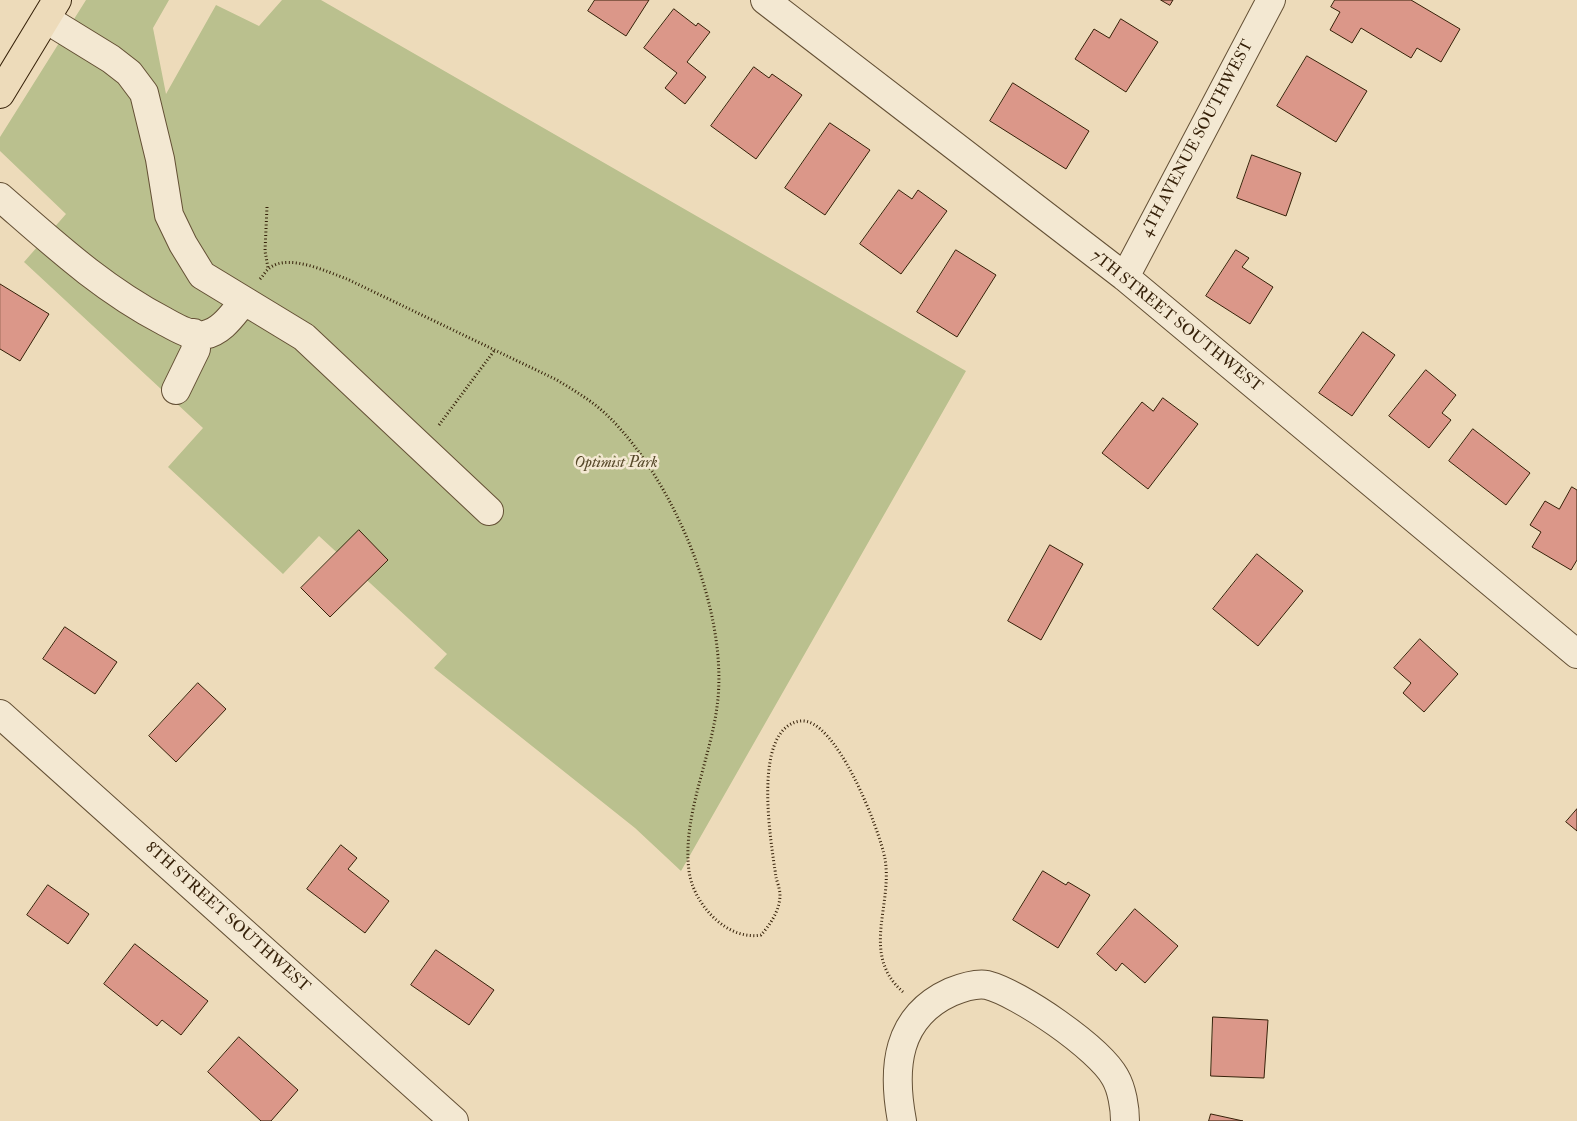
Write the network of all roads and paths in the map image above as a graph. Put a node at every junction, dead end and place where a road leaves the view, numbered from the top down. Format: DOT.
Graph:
graph roads {
  1 [pos="765,0"];
  2 [pos="1271,0"];
  3 [pos="52,9"];
  4 [pos="0,94"];
  5 [pos="0,197"];
  6 [pos="267,207"];
  7 [pos="268,268"];
  8 [pos="1125,277"];
  9 [pos="244,301"];
  10 [pos="194,333"];
  11 [pos="494,351"];
  12 [pos="176,390"];
  13 [pos="422,448"];
  14 [pos="489,511"];
  15 [pos="1577,654"];
  16 [pos="0,714"];
  17 [pos="923,1008"];
  18 [pos="454,1121"];
  19 [pos="902,1121"];
  20 [pos="1125,1121"];
  1 -- 8 [label="street, 7TH STREET SOUTHWEST"];
  2 -- 8 [label="street, 4TH AVENUE SOUTHWEST"];
  3 -- 4 [label="main road"];
  3 -- 9 [label="street"];
  5 -- 10 [label="street"];
  6 -- 7 [label="path"];
  7 -- 9 [label="path"];
  7 -- 11 [label="path"];
  8 -- 15 [label="street, 7TH STREET SOUTHWEST"];
  9 -- 10 [label="street"];
  9 -- 13 [label="street"];
  10 -- 12 [label="street"];
  11 -- 13 [label="path"];
  11 -- 17 [label="path"];
  13 -- 14 [label="street"];
  16 -- 18 [label="street, 8TH STREET SOUTHWEST"];
  17 -- 19 [label="street"];
  17 -- 20 [label="street"];
}
